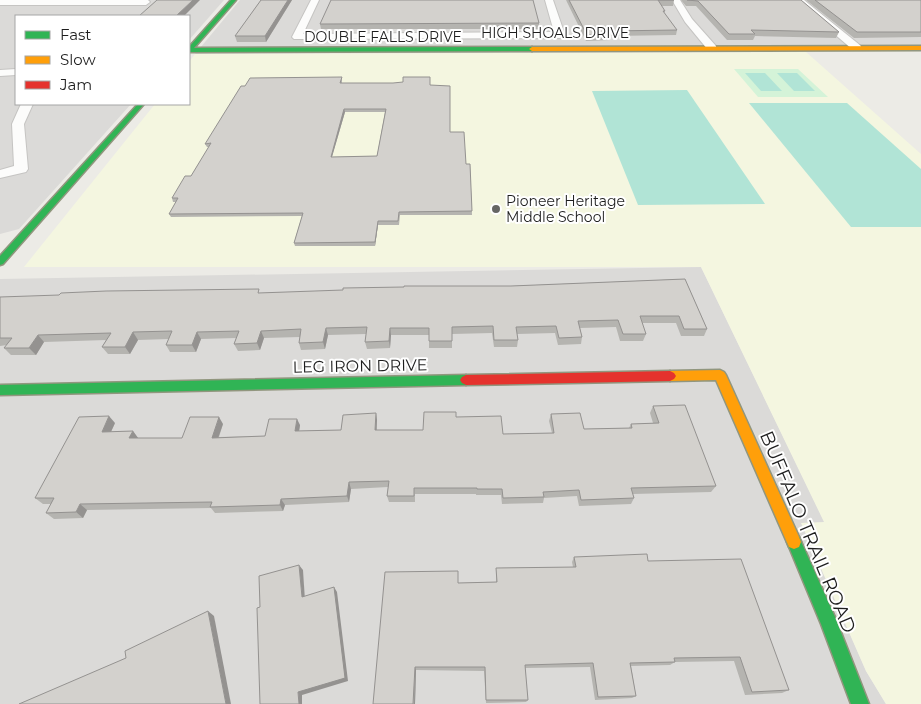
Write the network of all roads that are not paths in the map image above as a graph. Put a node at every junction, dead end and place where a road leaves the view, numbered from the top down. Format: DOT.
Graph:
graph roads {
  1 [pos="234,0"];
  2 [pos="315,0"];
  3 [pos="550,0"];
  4 [pos="676,0"];
  5 [pos="799,0"];
  6 [pos="147,1"];
  7 [pos="0,2"];
  8 [pos="134,11"];
  9 [pos="712,48"];
  10 [pos="857,48"];
  11 [pos="921,48"];
  12 [pos="190,49"];
  13 [pos="190,50"];
  14 [pos="0,72"];
  15 [pos="15,72"];
  16 [pos="27,105"];
  17 [pos="140,105"];
  18 [pos="0,174"];
  19 [pos="0,262"];
  20 [pos="720,375"];
  21 [pos="0,390"];
  22 [pos="860,704"];
  1 -- 12 [label="street"];
  2 -- 3 [label="street, DOUBLE FALLS DRIVE"];
  4 -- 9 [label="street"];
  5 -- 10 [label="street"];
  6 -- 7 [label="street"];
  6 -- 8 [label="street"];
  9 -- 10 [label="street, HIGH SHOALS DRIVE"];
  9 -- 13 [label="street, HIGH SHOALS DRIVE"];
  10 -- 11 [label="street, HIGH SHOALS DRIVE"];
  14 -- 15 [label="street"];
  16 -- 18 [label="street"];
  17 -- 19 [label="street"];
  20 -- 21 [label="street, LEG IRON DRIVE"];
  20 -- 22 [label="street, BUFFALO TRAIL ROAD"];
}
